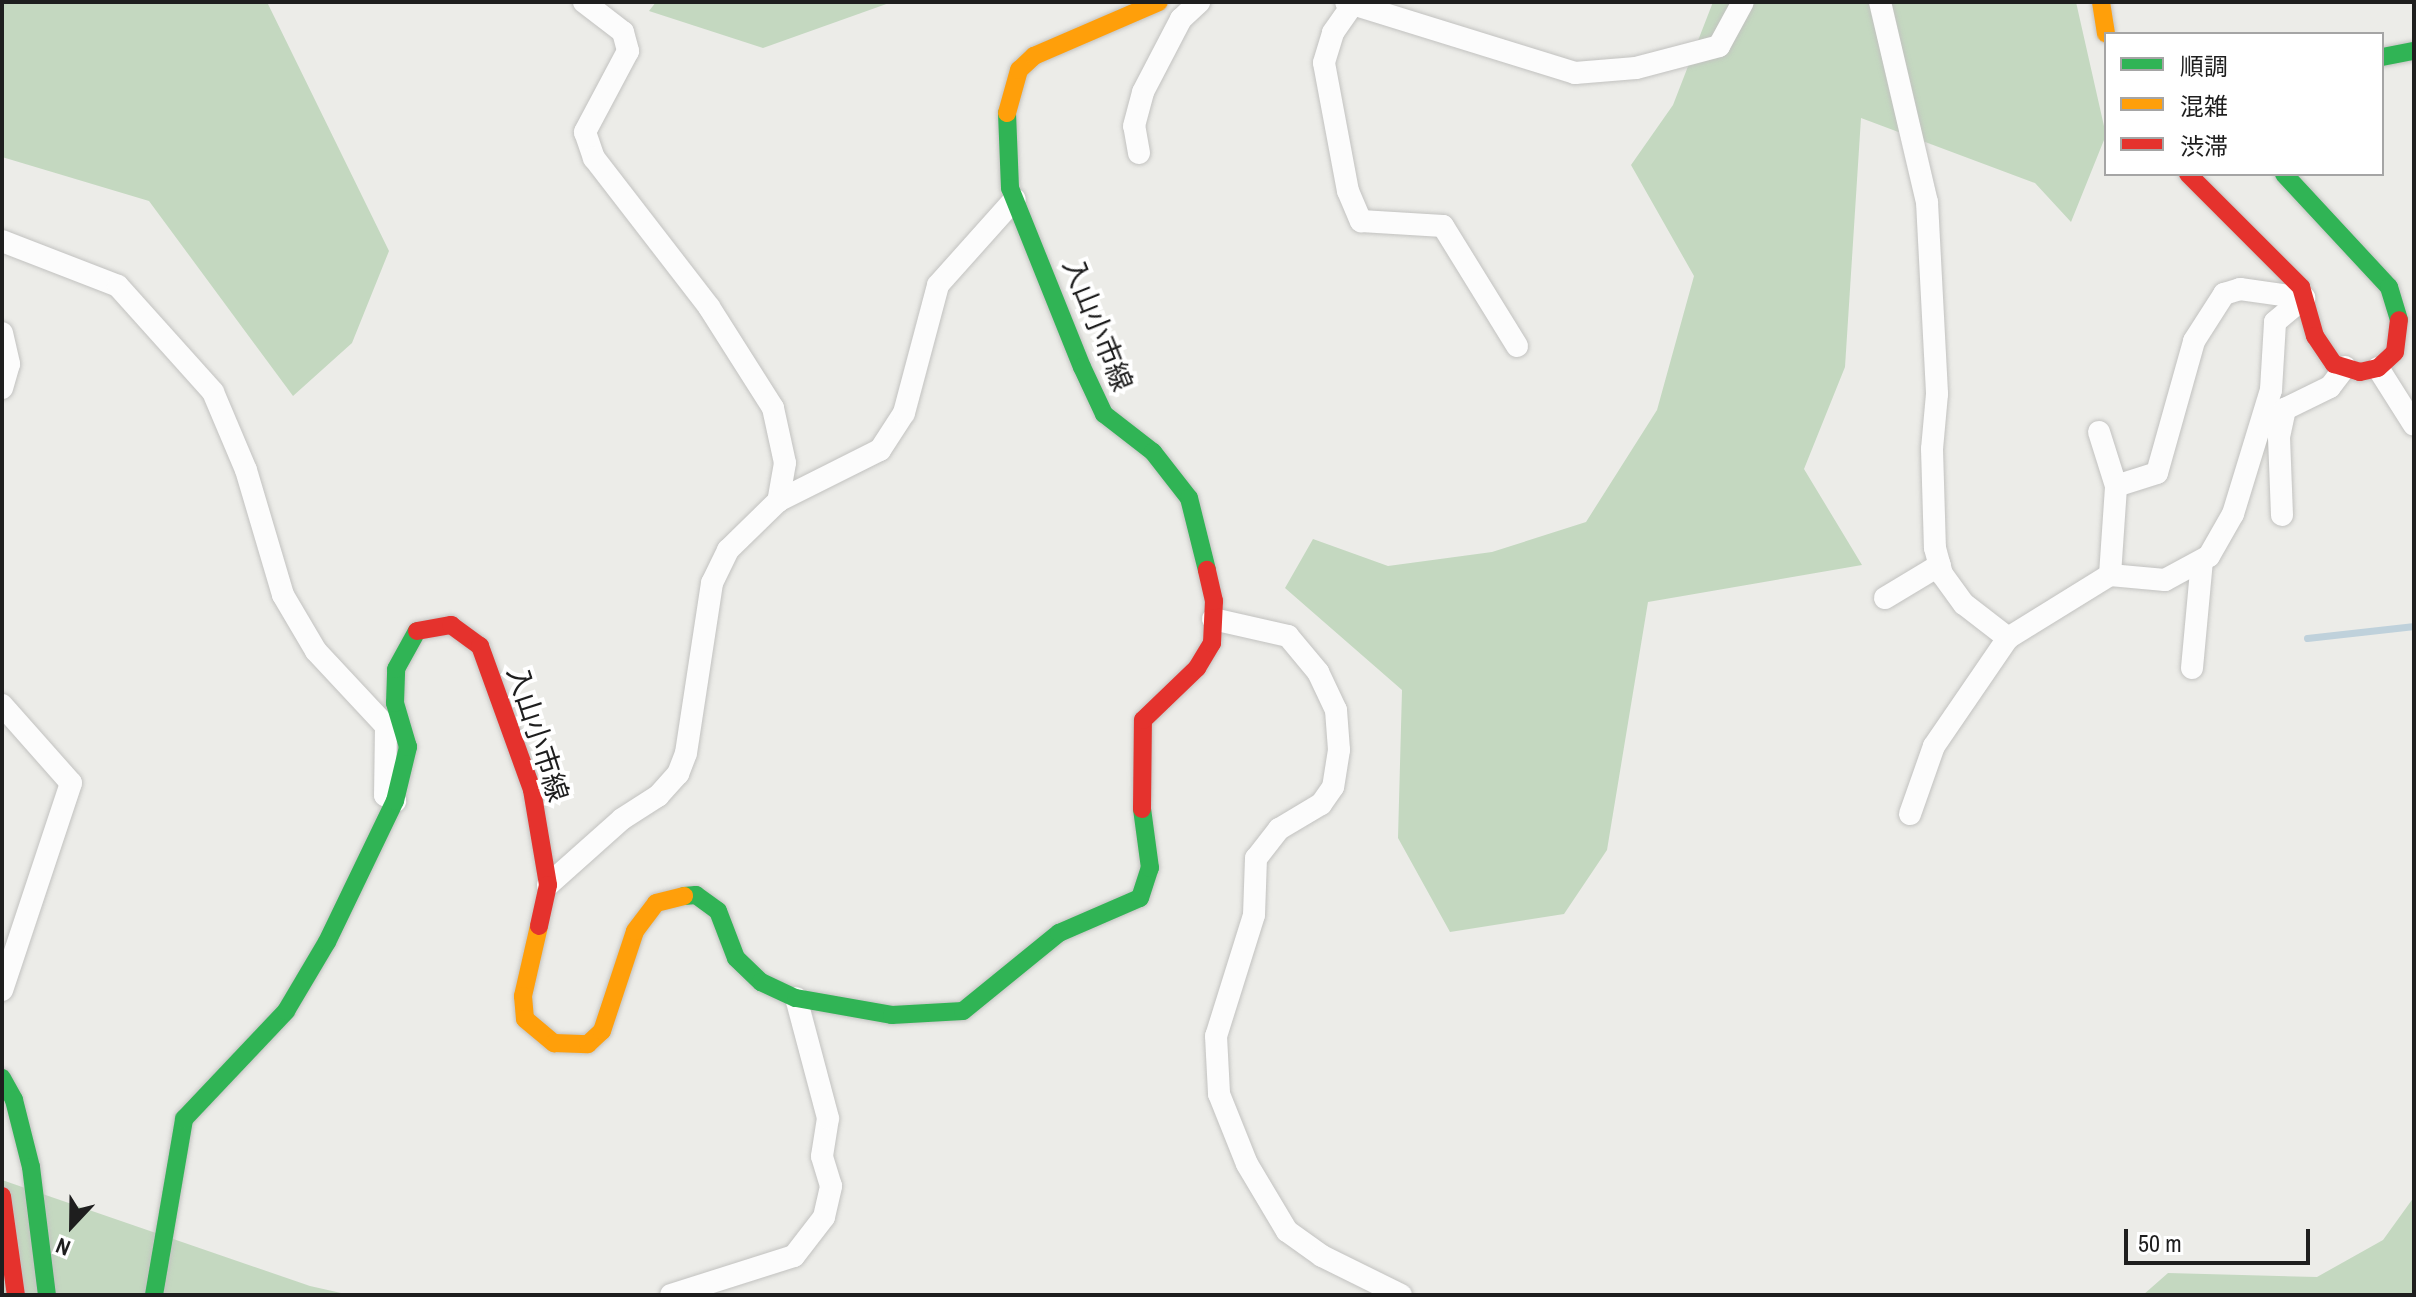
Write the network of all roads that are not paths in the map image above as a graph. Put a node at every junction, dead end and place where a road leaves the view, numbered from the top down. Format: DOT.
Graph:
graph roads {
  1 [pos="584,2"];
  2 [pos="1159,2"];
  3 [pos="1199,2"];
  4 [pos="1743,2"];
  5 [pos="1880,2"];
  6 [pos="2101,2"];
  7 [pos="1350,3"];
  8 [pos="2106,32"];
  9 [pos="2414,51"];
  10 [pos="2384,57"];
  11 [pos="1139,153"];
  12 [pos="2190,176"];
  13 [pos="2286,176"];
  14 [pos="1015,199"];
  15 [pos="2,241"];
  16 [pos="2304,298"];
  17 [pos="2408,328"];
  18 [pos="2,333"];
  19 [pos="1517,346"];
  20 [pos="2345,367"];
  21 [pos="2378,368"];
  22 [pos="2,388"];
  23 [pos="2414,425"];
  24 [pos="2099,432"];
  25 [pos="2116,486"];
  26 [pos="778,501"];
  27 [pos="2282,515"];
  28 [pos="2202,561"];
  29 [pos="1940,565"];
  30 [pos="2110,575"];
  31 [pos="1885,598"];
  32 [pos="1213,619"];
  33 [pos="2008,638"];
  34 [pos="2192,668"];
  35 [pos="2,705"];
  36 [pos="395,801"];
  37 [pos="1910,814"];
  38 [pos="548,885"];
  39 [pos="2,990"];
  40 [pos="796,998"];
  41 [pos="2,1078"];
  42 [pos="2,1196"];
  43 [pos="16,1295"];
  44 [pos="47,1295"];
  45 [pos="154,1295"];
  46 [pos="671,1295"];
  47 [pos="1401,1295"];
  1 -- 26 [label="street"];
  2 -- 14 [label="main road, 入山小市線"];
  3 -- 11 [label="street"];
  4 -- 7 [label="street"];
  5 -- 29 [label="street"];
  6 -- 8 [label="main road"];
  7 -- 19 [label="street"];
  9 -- 10 [label="main road"];
  12 -- 16 [label="main road"];
  13 -- 17 [label="main road"];
  14 -- 26 [label="street"];
  14 -- 32 [label="main road, 入山小市線"];
  15 -- 36 [label="street"];
  16 -- 20 [label="main road"];
  16 -- 25 [label="street"];
  16 -- 28 [label="street"];
  17 -- 21 [label="main road"];
  18 -- 22 [label="street"];
  20 -- 21 [label="main road"];
  20 -- 27 [label="street"];
  21 -- 23 [label="street"];
  24 -- 25 [label="street"];
  25 -- 30 [label="street"];
  26 -- 38 [label="street"];
  28 -- 30 [label="street"];
  28 -- 34 [label="street"];
  29 -- 31 [label="street"];
  29 -- 33 [label="street"];
  30 -- 33 [label="street"];
  32 -- 40 [label="main road, 入山小市線"];
  32 -- 47 [label="street"];
  33 -- 37 [label="street"];
  35 -- 39 [label="street"];
  36 -- 38 [label="main road, 入山小市線"];
  36 -- 45 [label="main road, 入山小市線"];
  38 -- 40 [label="main road, 入山小市線"];
  40 -- 46 [label="street"];
  41 -- 44 [label="main road"];
  42 -- 43 [label="main road"];
}
